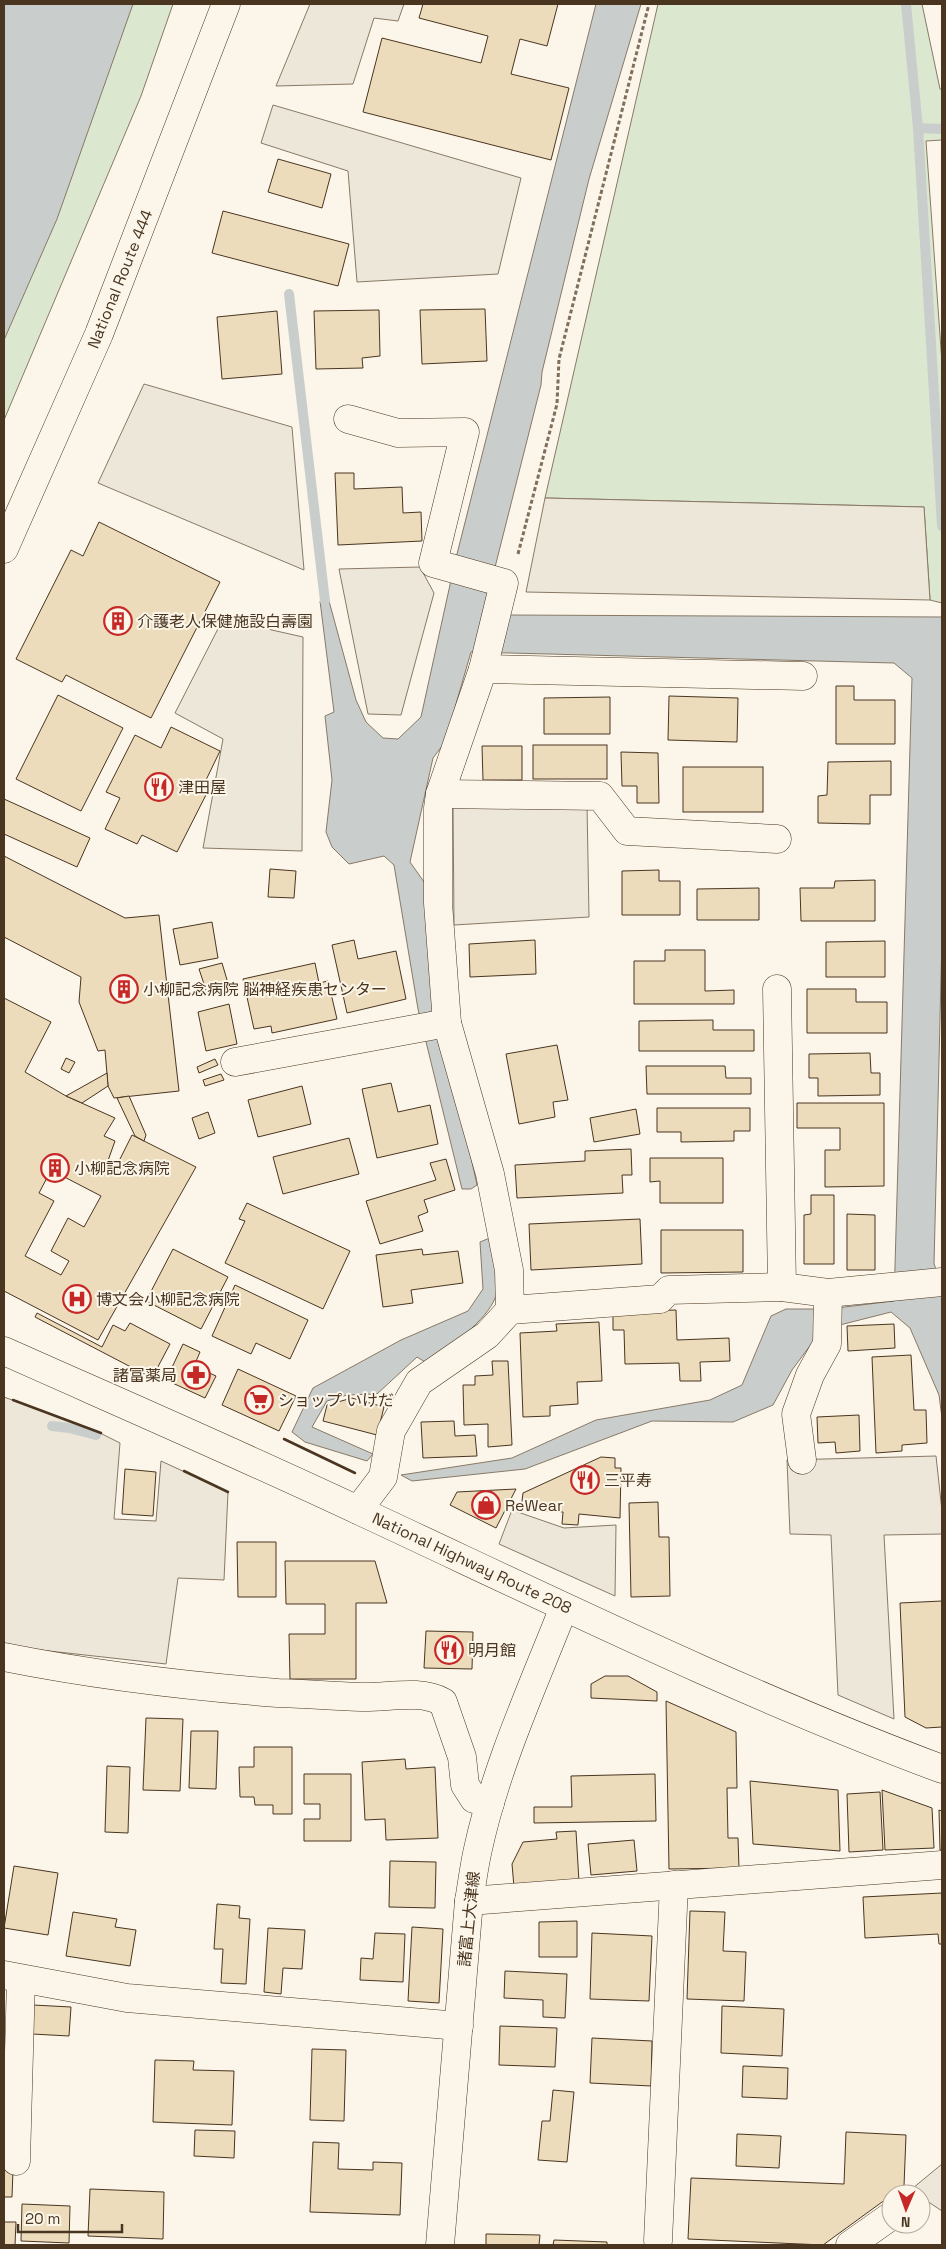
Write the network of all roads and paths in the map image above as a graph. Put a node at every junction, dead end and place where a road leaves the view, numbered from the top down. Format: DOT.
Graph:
graph roads {
  1 [pos="226,4"];
  2 [pos="649,4"];
  3 [pos="348,419"];
  4 [pos="4,550"];
  5 [pos="502,594"];
  6 [pos="483,669"];
  7 [pos="803,676"];
  8 [pos="440,794"];
  9 [pos="777,839"];
  10 [pos="777,989"];
  11 [pos="448,1022"];
  12 [pos="235,1062"];
  13 [pos="942,1282"];
  14 [pos="782,1287"];
  15 [pos="828,1293"];
  16 [pos="510,1310"];
  17 [pos="4,1350"];
  18 [pos="802,1460"];
  19 [pos="358,1510"];
  20 [pos="564,1607"];
  21 [pos="4,1657"];
  22 [pos="942,1770"];
  23 [pos="490,1803"];
  24 [pos="942,1865"];
  25 [pos="674,1886"];
  26 [pos="469,1901"];
  27 [pos="12,1977"];
  28 [pos="458,2026"];
  29 [pos="16,2161"];
  30 [pos="881,2223"];
  31 [pos="658,2241"];
  32 [pos="440,2245"];
  33 [pos="850,2245"];
  1 -- 4 [label="main road, National Route 444"];
  2 -- 5 [label="path"];
  3 -- 5 [label="main road"];
  5 -- 6 [label="main road"];
  6 -- 7 [label="main road"];
  6 -- 8 [label="main road"];
  8 -- 9 [label="main road"];
  8 -- 11 [label="main road"];
  10 -- 14 [label="main road"];
  11 -- 12 [label="main road"];
  11 -- 16 [label="main road"];
  13 -- 15 [label="main road"];
  14 -- 15 [label="main road"];
  14 -- 16 [label="main road"];
  15 -- 18 [label="main road"];
  16 -- 19 [label="main road"];
  17 -- 19 [label="main road, National Highway Route 208"];
  19 -- 20 [label="main road, National Highway Route 208"];
  20 -- 22 [label="main road, National Highway Route 208"];
  20 -- 23 [label="main road, 諸富上大津線"];
  21 -- 23 [label="main road"];
  23 -- 26 [label="main road, 諸富上大津線"];
  24 -- 25 [label="main road"];
  25 -- 26 [label="main road"];
  25 -- 31 [label="main road"];
  26 -- 28 [label="main road, 諸富上大津線"];
  27 -- 28 [label="main road"];
  27 -- 29 [label="main road"];
  28 -- 32 [label="main road, 諸富上大津線"];
  30 -- 33 [label="main road"];
}
